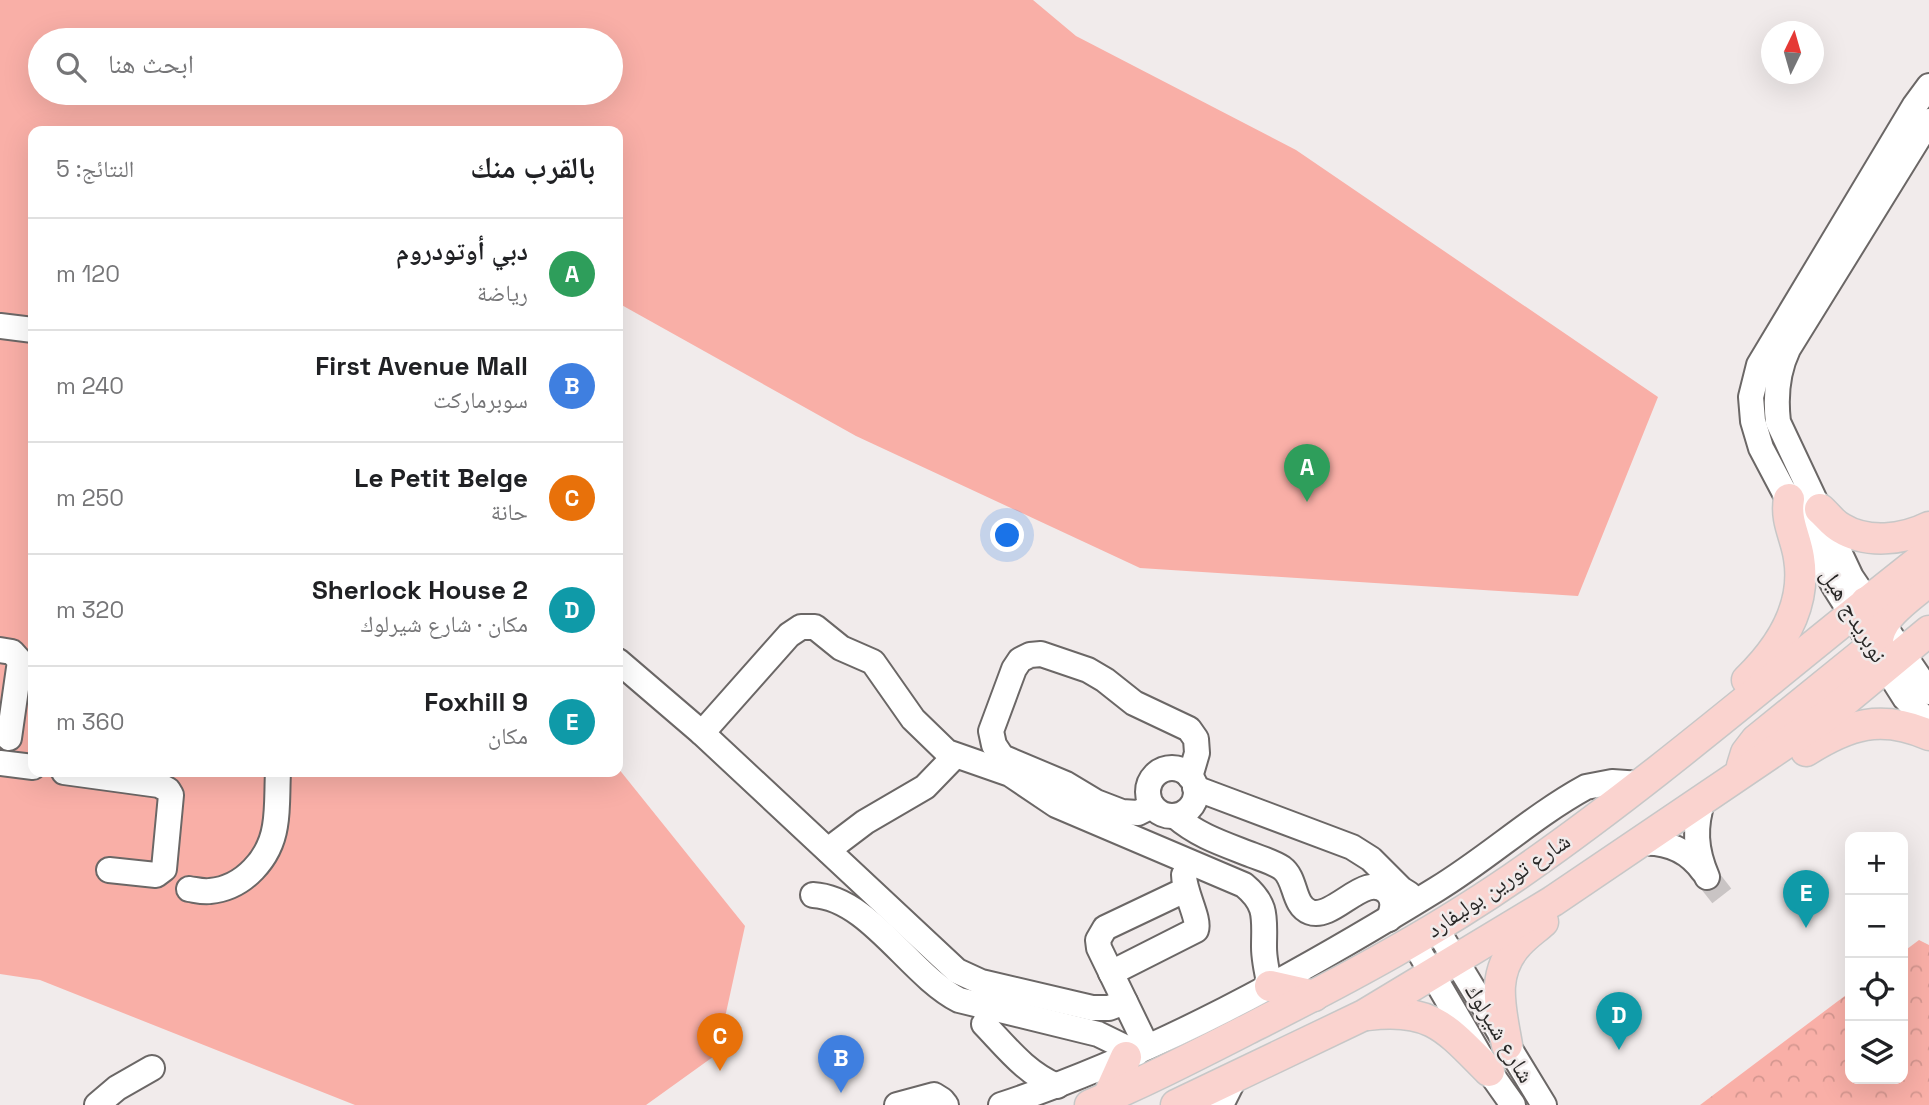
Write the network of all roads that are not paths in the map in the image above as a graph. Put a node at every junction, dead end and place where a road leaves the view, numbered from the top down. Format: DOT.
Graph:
graph roads {
  1 [pos="1929,86"];
  2 [pos="1929,121"];
  3 [pos="0,326"];
  4 [pos="28,329"];
  5 [pos="1789,499"];
  6 [pos="1820,509"];
  7 [pos="1929,527"];
  8 [pos="1929,553"];
  9 [pos="1929,581"];
  10 [pos="1929,631"];
  11 [pos="1876,635"];
  12 [pos="0,650"];
  13 [pos="623,665"];
  14 [pos="1929,692"];
  15 [pos="1730,714"];
  16 [pos="1929,723"];
  17 [pos="702,733"];
  18 [pos="1929,735"];
  19 [pos="9,738"];
  20 [pos="955,756"];
  21 [pos="0,763"];
  22 [pos="28,766"];
  23 [pos="1741,773"];
  24 [pos="101,777"];
  25 [pos="278,777"];
  26 [pos="1192,782"];
  27 [pos="1641,784"];
  28 [pos="1703,799"];
  29 [pos="1152,806"];
  30 [pos="1175,816"];
  31 [pos="1640,844"];
  32 [pos="828,850"];
  33 [pos="1186,860"];
  34 [pos="109,870"];
  35 [pos="1383,881"];
  36 [pos="189,889"];
  37 [pos="1185,890"];
  38 [pos="813,895"];
  39 [pos="1424,897"];
  40 [pos="1553,901"];
  41 [pos="1389,919"];
  42 [pos="1425,934"];
  43 [pos="1445,967"];
  44 [pos="1111,973"];
  45 [pos="1270,986"];
  46 [pos="1314,996"];
  47 [pos="1125,1002"];
  48 [pos="1364,1015"];
  49 [pos="984,1024"];
  50 [pos="1070,1028"];
  51 [pos="1507,1045"];
  52 [pos="1137,1052"];
  53 [pos="152,1068"];
  54 [pos="1025,1068"];
  55 [pos="1489,1071"];
  56 [pos="1085,1074"];
  57 [pos="1057,1086"];
  58 [pos="1228,1092"];
  59 [pos="1117,1098"];
  60 [pos="1009,1102"];
  61 [pos="97,1105"];
  62 [pos="897,1105"];
  63 [pos="946,1105"];
  64 [pos="1176,1105"];
  65 [pos="1513,1105"];
  66 [pos="1544,1105"];
  1 -- 5 [label="street, نوبريدج هيل"];
  2 -- 6 [label="street, نوبريدج هيل"];
  3 -- 4 [label="street"];
  5 -- 11 [label="street, نوبريدج هيل"];
  5 -- 15 [label="main road"];
  6 -- 7 [label="main road"];
  6 -- 11 [label="street, نوبريدج هيل"];
  8 -- 11 [label="main road"];
  9 -- 11 [label="main road"];
  10 -- 11 [label="main road"];
  11 -- 14 [label="street, نوبريدج هيل"];
  11 -- 15 [label="main road, شارع تورين بوليفارد"];
  11 -- 16 [label="street, نوبريدج هيل"];
  11 -- 23 [label="main road, شارع تورين بوليفارد"];
  12 -- 19 [label="street"];
  13 -- 17 [label="street"];
  15 -- 27 [label="main road, شارع تورين بوليفارد"];
  17 -- 20 [label="street"];
  17 -- 32 [label="street"];
  18 -- 23 [label="main road"];
  20 -- 32 [label="street"];
  20 -- 33 [label="street"];
  21 -- 22 [label="street"];
  23 -- 28 [label="main road, شارع تورين بوليفارد"];
  24 -- 34 [label="street"];
  25 -- 36 [label="street"];
  26 -- 29 [label="street"];
  26 -- 29 [label="street"];
  26 -- 30 [label="street"];
  26 -- 35 [label="street"];
  27 -- 39 [label="street"];
  27 -- 42 [label="main road, شارع تورين بوليفارد"];
  28 -- 31 [label="main road, شارع تورين بوليفارد"];
  28 -- 31 [label="street"];
  29 -- 30 [label="street"];
  30 -- 35 [label="street"];
  31 -- 40 [label="main road, شارع تورين بوليفارد"];
  32 -- 47 [label="street"];
  33 -- 37 [label="street"];
  33 -- 45 [label="street"];
  35 -- 39 [label="street"];
  35 -- 41 [label="street"];
  37 -- 44 [label="street"];
  37 -- 44 [label="street"];
  38 -- 50 [label="street"];
  39 -- 41 [label="street"];
  40 -- 43 [label="main road, شارع تورين بوليفارد"];
  40 -- 51 [label="main road"];
  41 -- 45 [label="street"];
  42 -- 43 [label="street"];
  42 -- 46 [label="main road, شارع تورين بوليفارد"];
  43 -- 48 [label="main road, شارع تورين بوليفارد"];
  43 -- 51 [label="street, شارع شيرلوك"];
  43 -- 55 [label="street, شارع شيرلوك"];
  44 -- 47 [label="street"];
  45 -- 46 [label="main road"];
  45 -- 52 [label="street"];
  46 -- 59 [label="main road, شارع تورين بوليفارد"];
  47 -- 52 [label="street"];
  48 -- 55 [label="main road"];
  48 -- 58 [label="main road, شارع تورين بوليفارد"];
  49 -- 54 [label="street"];
  50 -- 52 [label="street"];
  50 -- 56 [label="street"];
  51 -- 66 [label="street, شارع شيرلوك"];
  52 -- 56 [label="street"];
  52 -- 59 [label="main road"];
  53 -- 61 [label="street"];
  54 -- 57 [label="street"];
  54 -- 60 [label="street"];
  55 -- 65 [label="street, شارع شيرلوك"];
  56 -- 57 [label="street"];
  57 -- 60 [label="street"];
  58 -- 64 [label="main road, شارع تورين بوليفارد"];
  62 -- 63 [label="street"];
}
